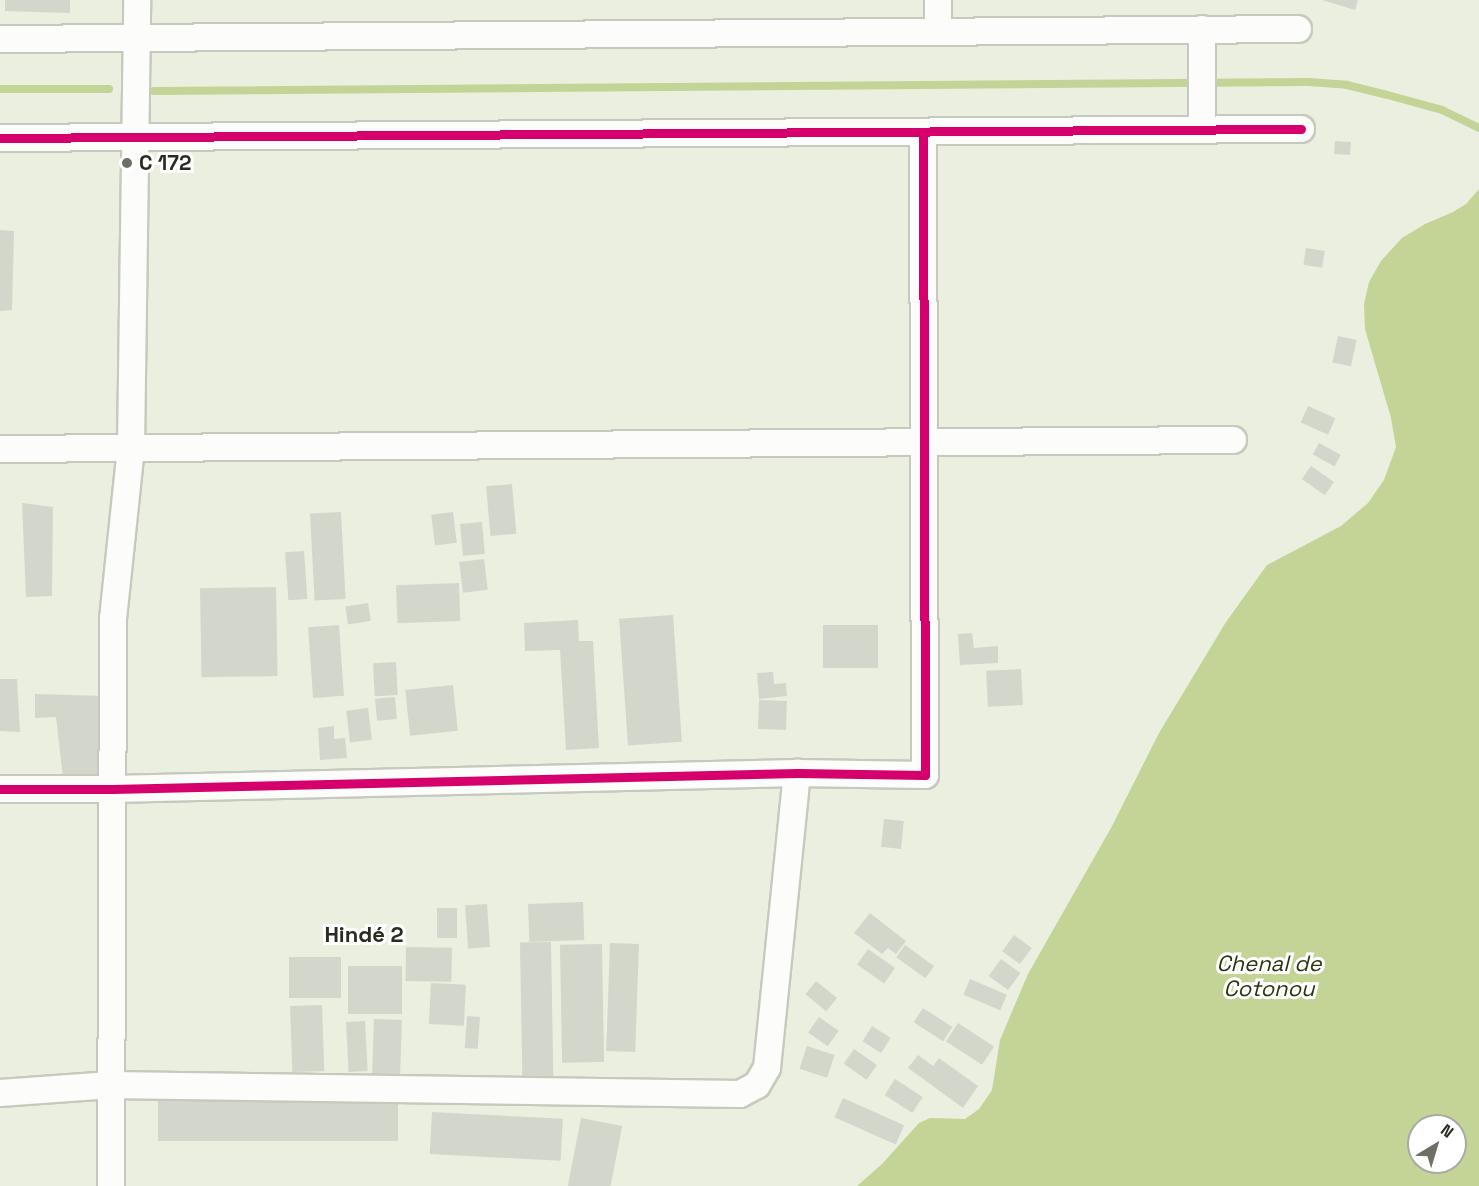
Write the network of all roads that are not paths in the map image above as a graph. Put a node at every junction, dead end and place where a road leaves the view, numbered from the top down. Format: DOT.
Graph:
graph roads {
  1 [pos="137,0"];
  2 [pos="938,0"];
  3 [pos="1202,29"];
  4 [pos="1298,29"];
  5 [pos="938,31"];
  6 [pos="137,38"];
  7 [pos="0,39"];
  8 [pos="1202,118"];
  9 [pos="1301,129"];
  10 [pos="923,132"];
  11 [pos="137,137"];
  12 [pos="0,138"];
  13 [pos="1233,440"];
  14 [pos="924,442"];
  15 [pos="131,448"];
  16 [pos="0,449"];
  17 [pos="797,773"];
  18 [pos="0,789"];
  19 [pos="112,789"];
  20 [pos="111,1085"];
  21 [pos="0,1093"];
  22 [pos="111,1186"];
  1 -- 6 [label="street"];
  2 -- 5 [label="street"];
  3 -- 4 [label="street"];
  3 -- 5 [label="street"];
  3 -- 8 [label="street"];
  5 -- 6 [label="street"];
  6 -- 7 [label="street"];
  6 -- 11 [label="street"];
  8 -- 9 [label="street"];
  8 -- 10 [label="street"];
  10 -- 11 [label="street"];
  10 -- 14 [label="street"];
  11 -- 12 [label="street"];
  11 -- 15 [label="street"];
  13 -- 14 [label="street"];
  14 -- 15 [label="street"];
  14 -- 17 [label="street"];
  15 -- 16 [label="street"];
  15 -- 19 [label="street"];
  17 -- 19 [label="street"];
  17 -- 20 [label="street"];
  18 -- 19 [label="street"];
  19 -- 20 [label="street"];
  20 -- 21 [label="street"];
  20 -- 22 [label="street"];
}
